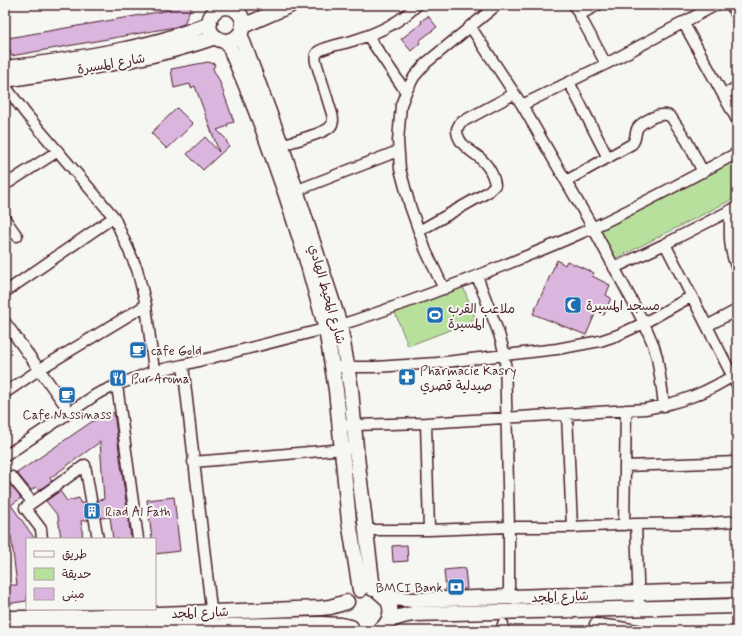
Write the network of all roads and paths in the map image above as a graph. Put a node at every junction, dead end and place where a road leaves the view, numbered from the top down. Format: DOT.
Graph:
graph roads {
  1 [pos="291,5"];
  2 [pos="417,5"];
  3 [pos="497,5"];
  4 [pos="574,5"];
  5 [pos="598,5"];
  6 [pos="716,5"];
  7 [pos="731,5"];
  8 [pos="233,7"];
  9 [pos="212,14"];
  10 [pos="579,15"];
  11 [pos="737,16"];
  12 [pos="683,22"];
  13 [pos="470,26"];
  14 [pos="242,30"];
  15 [pos="368,36"];
  16 [pos="221,39"];
  17 [pos="606,64"];
  18 [pos="5,68"];
  19 [pos="569,82"];
  20 [pos="6,86"];
  21 [pos="737,87"];
  22 [pos="406,92"];
  23 [pos="514,94"];
  24 [pos="723,95"];
  25 [pos="522,105"];
  26 [pos="737,120"];
  27 [pos="275,146"];
  28 [pos="58,151"];
  29 [pos="398,151"];
  30 [pos="737,153"];
  31 [pos="608,158"];
  32 [pos="703,172"];
  33 [pos="566,181"];
  34 [pos="5,185"];
  35 [pos="291,193"];
  36 [pos="733,209"];
  37 [pos="114,217"];
  38 [pos="5,219"];
  39 [pos="593,228"];
  40 [pos="419,231"];
  41 [pos="17,236"];
  42 [pos="665,244"];
  43 [pos="614,268"];
  44 [pos="737,269"];
  45 [pos="477,276"];
  46 [pos="444,289"];
  47 [pos="5,292"];
  48 [pos="692,296"];
  49 [pos="146,305"];
  50 [pos="737,310"];
  51 [pos="5,322"];
  52 [pos="644,323"];
  53 [pos="340,325"];
  54 [pos="707,326"];
  55 [pos="326,329"];
  56 [pos="505,355"];
  57 [pos="182,365"];
  58 [pos="332,368"];
  59 [pos="348,368"];
  60 [pos="40,369"];
  61 [pos="154,371"];
  62 [pos="735,378"];
  63 [pos="117,385"];
  64 [pos="5,393"];
  65 [pos="664,406"];
  66 [pos="626,410"];
  67 [pos="70,412"];
  68 [pos="567,414"];
  69 [pos="507,417"];
  70 [pos="426,423"];
  71 [pos="347,426"];
  72 [pos="356,448"];
  73 [pos="342,449"];
  74 [pos="5,456"];
  75 [pos="194,462"];
  76 [pos="737,462"];
  77 [pos="625,466"];
  78 [pos="12,477"];
  79 [pos="32,502"];
  80 [pos="737,521"];
  81 [pos="636,524"];
  82 [pos="624,525"];
  83 [pos="509,527"];
  84 [pos="572,527"];
  85 [pos="366,530"];
  86 [pos="429,530"];
  87 [pos="42,538"];
  88 [pos="98,538"];
  89 [pos="138,538"];
  90 [pos="737,590"];
  91 [pos="372,592"];
  92 [pos="638,593"];
  93 [pos="509,597"];
  94 [pos="347,602"];
  95 [pos="737,606"];
  96 [pos="638,608"];
  97 [pos="600,609"];
  98 [pos="148,612"];
  99 [pos="5,618"];
  100 [pos="212,619"];
  101 [pos="50,622"];
  102 [pos="384,626"];
  103 [pos="594,628"];
  104 [pos="5,629"];
  105 [pos="165,629"];
  106 [pos="353,629"];
  107 [pos="642,631"];
  1 -- 14 [label="street"];
  2 -- 15 [label="street"];
  3 -- 13 [label="street"];
  4 -- 10 [label="street"];
  5 -- 10 [label="street"];
  6 -- 12 [label="street"];
  7 -- 11 [label="street"];
  8 -- 9 [label="street"];
  8 -- 14 [label="street"];
  9 -- 16 [label="street"];
  9 -- 18 [label="street, شارع المسيرة"];
  10 -- 17 [label="street"];
  12 -- 17 [label="street"];
  12 -- 24 [label="street"];
  13 -- 22 [label="street"];
  13 -- 23 [label="street"];
  14 -- 16 [label="street"];
  14 -- 27 [label="street, شارع المحيط الهادي"];
  15 -- 22 [label="street"];
  15 -- 27 [label="street"];
  16 -- 20 [label="street, شارع المسيرة"];
  16 -- 27 [label="street, شارع المحيط الهادي"];
  17 -- 19 [label="street"];
  19 -- 25 [label="street"];
  19 -- 31 [label="street"];
  20 -- 28 [label="street"];
  21 -- 24 [label="street"];
  22 -- 29 [label="street"];
  23 -- 25 [label="street"];
  23 -- 40 [label="street"];
  24 -- 26 [label="street"];
  25 -- 33 [label="street"];
  27 -- 35 [label="street, شارع المحيط الهادي"];
  28 -- 34 [label="street"];
  28 -- 37 [label="street"];
  29 -- 35 [label="street"];
  29 -- 40 [label="street"];
  30 -- 32 [label="street"];
  31 -- 32 [label="street"];
  31 -- 33 [label="street"];
  32 -- 39 [label="street"];
  33 -- 39 [label="street"];
  35 -- 53 [label="street, شارع المحيط الهادي"];
  35 -- 55 [label="street, شارع المحيط الهادي"];
  36 -- 42 [label="street"];
  36 -- 44 [label="street"];
  37 -- 47 [label="street"];
  37 -- 49 [label="street"];
  38 -- 41 [label="street"];
  39 -- 43 [label="street"];
  39 -- 45 [label="street"];
  40 -- 46 [label="street"];
  42 -- 43 [label="street"];
  42 -- 48 [label="street"];
  43 -- 52 [label="street"];
  45 -- 46 [label="street"];
  45 -- 56 [label="street"];
  46 -- 53 [label="street"];
  48 -- 52 [label="street"];
  48 -- 54 [label="street"];
  49 -- 60 [label="street"];
  49 -- 61 [label="street"];
  50 -- 54 [label="street"];
  51 -- 60 [label="street"];
  52 -- 56 [label="street"];
  52 -- 65 [label="street"];
  53 -- 55 [label="street"];
  53 -- 59 [label="street, شارع المحيط الهادي"];
  54 -- 62 [label="street"];
  55 -- 57 [label="street"];
  55 -- 58 [label="street, شارع المحيط الهادي"];
  56 -- 59 [label="street"];
  56 -- 69 [label="street"];
  57 -- 61 [label="street"];
  57 -- 75 [label="street"];
  58 -- 59 [label="street"];
  58 -- 71 [label="street, شارع المحيط الهادي"];
  59 -- 71 [label="street, شارع المحيط الهادي"];
  60 -- 64 [label="street"];
  60 -- 67 [label="street"];
  61 -- 63 [label="street"];
  62 -- 65 [label="street"];
  63 -- 67 [label="street"];
  63 -- 89 [label="street"];
  65 -- 66 [label="street"];
  66 -- 68 [label="street"];
  66 -- 77 [label="street"];
  67 -- 74 [label="street"];
  68 -- 69 [label="street"];
  68 -- 84 [label="street"];
  69 -- 70 [label="street"];
  69 -- 83 [label="street"];
  70 -- 71 [label="street"];
  70 -- 86 [label="street"];
  71 -- 72 [label="street, شارع المحيط الهادي"];
  71 -- 73 [label="street, شارع المحيط الهادي"];
  72 -- 73 [label="street"];
  72 -- 85 [label="street, شارع المحيط الهادي"];
  73 -- 75 [label="street"];
  73 -- 91 [label="street, شارع المحيط الهادي"];
  75 -- 100 [label="street"];
  76 -- 77 [label="street"];
  77 -- 82 [label="street"];
  78 -- 79 [label="street"];
  79 -- 87 [label="street"];
  79 -- 88 [label="street"];
  80 -- 81 [label="street"];
  81 -- 82 [label="street"];
  81 -- 92 [label="street"];
  82 -- 84 [label="street"];
  83 -- 84 [label="street"];
  83 -- 86 [label="street"];
  83 -- 93 [label="street"];
  85 -- 86 [label="street"];
  85 -- 91 [label="street, شارع المحيط الهادي"];
  90 -- 92 [label="street, شارع المجد"];
  91 -- 93 [label="street, شارع المجد"];
  91 -- 94 [label="street"];
  91 -- 102 [label="street"];
  92 -- 93 [label="street, شارع المجد"];
  92 -- 96 [label="street"];
  94 -- 100 [label="street, شارع المجد"];
  94 -- 106 [label="street"];
  95 -- 96 [label="street, شارع المجد"];
  96 -- 97 [label="street, شارع المجد"];
  97 -- 102 [label="street, شارع المجد"];
  97 -- 103 [label="street"];
  98 -- 100 [label="street, شارع المجد"];
  98 -- 101 [label="street, شارع المجد"];
  99 -- 101 [label="street, شارع المجد"];
  100 -- 105 [label="street, شارع المجد"];
  100 -- 106 [label="street, شارع المجد"];
  101 -- 104 [label="street, شارع المجد"];
  101 -- 105 [label="street, شارع المجد"];
  103 -- 107 [label="street"];
}
